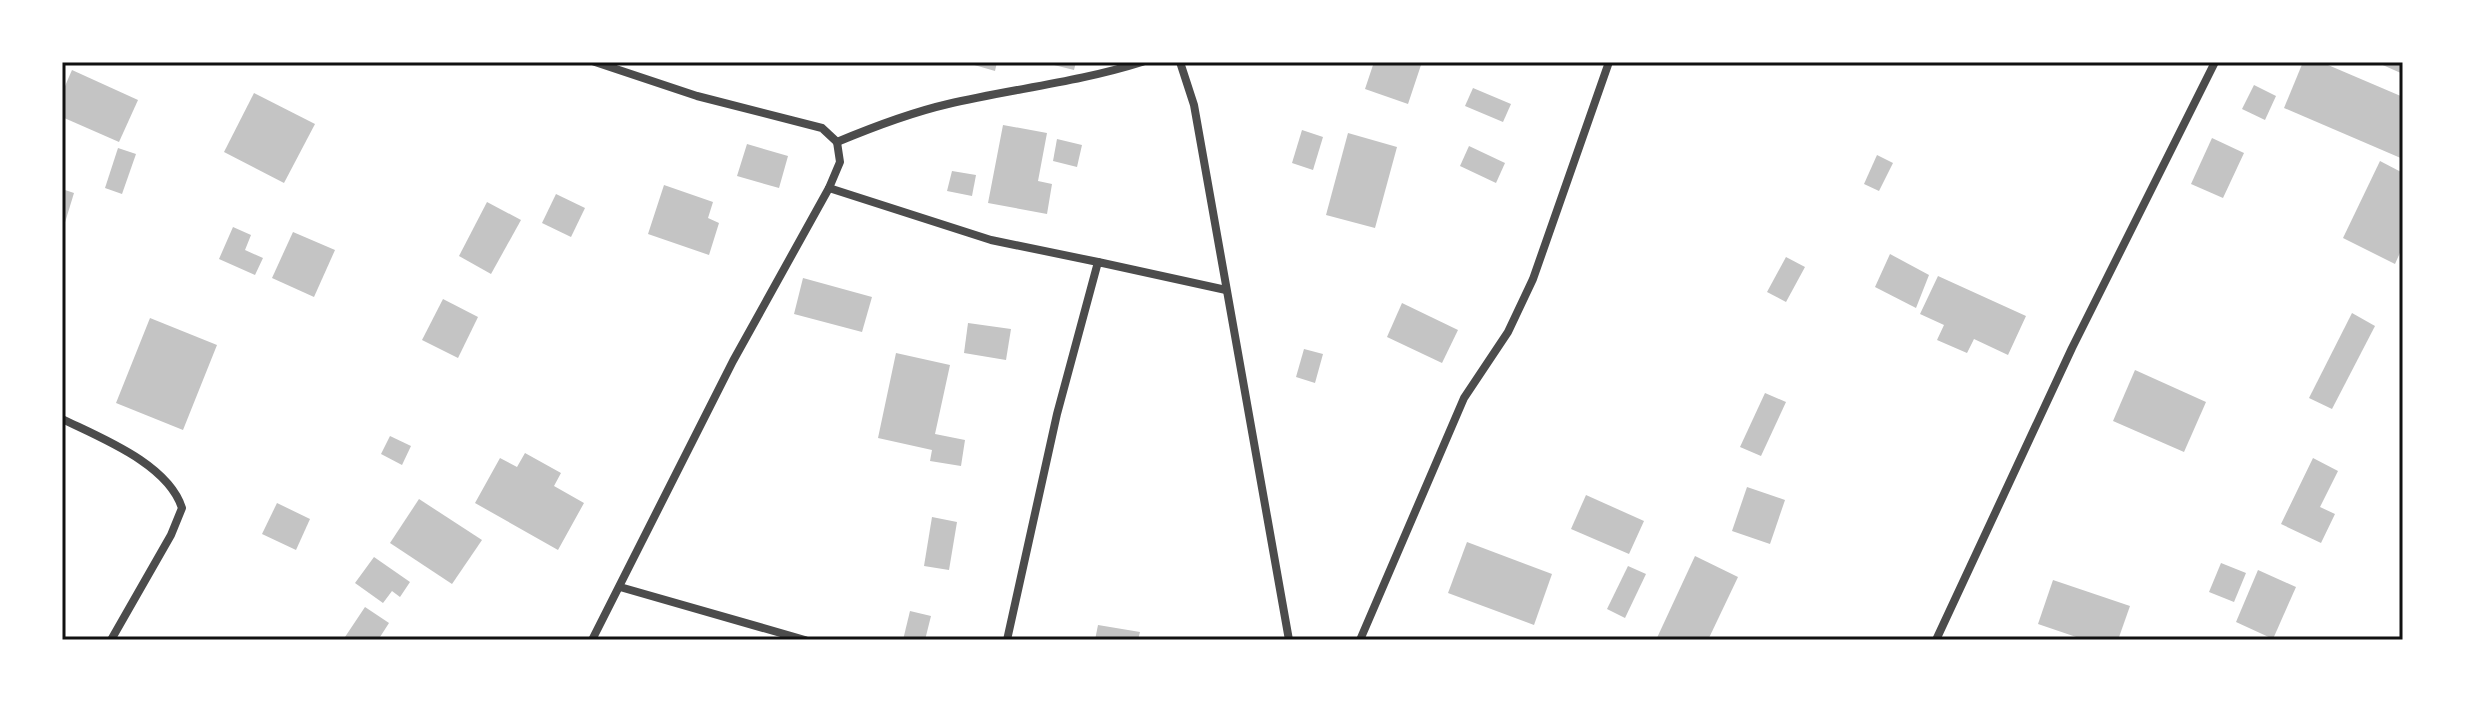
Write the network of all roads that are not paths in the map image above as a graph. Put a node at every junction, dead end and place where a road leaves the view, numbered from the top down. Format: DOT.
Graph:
graph roads {
  1 [pos="595,62"];
  2 [pos="1142,62"];
  3 [pos="1180,62"];
  4 [pos="1609,62"];
  5 [pos="2215,62"];
  6 [pos="837,142"];
  7 [pos="829,188"];
  8 [pos="1098,262"];
  9 [pos="1226,290"];
  10 [pos="62,419"];
  11 [pos="620,587"];
  12 [pos="111,640"];
  13 [pos="592,640"];
  14 [pos="805,640"];
  15 [pos="1007,640"];
  16 [pos="1289,640"];
  17 [pos="1360,640"];
  18 [pos="1936,640"];
  1 -- 6 [label="street"];
  2 -- 6 [label="street"];
  3 -- 9 [label="street"];
  4 -- 17 [label="street"];
  5 -- 18 [label="street"];
  6 -- 7 [label="street"];
  7 -- 8 [label="street"];
  7 -- 11 [label="street"];
  8 -- 9 [label="street"];
  8 -- 15 [label="street"];
  9 -- 16 [label="street"];
  10 -- 12 [label="street"];
  11 -- 13 [label="street"];
  11 -- 14 [label="street"];
}
